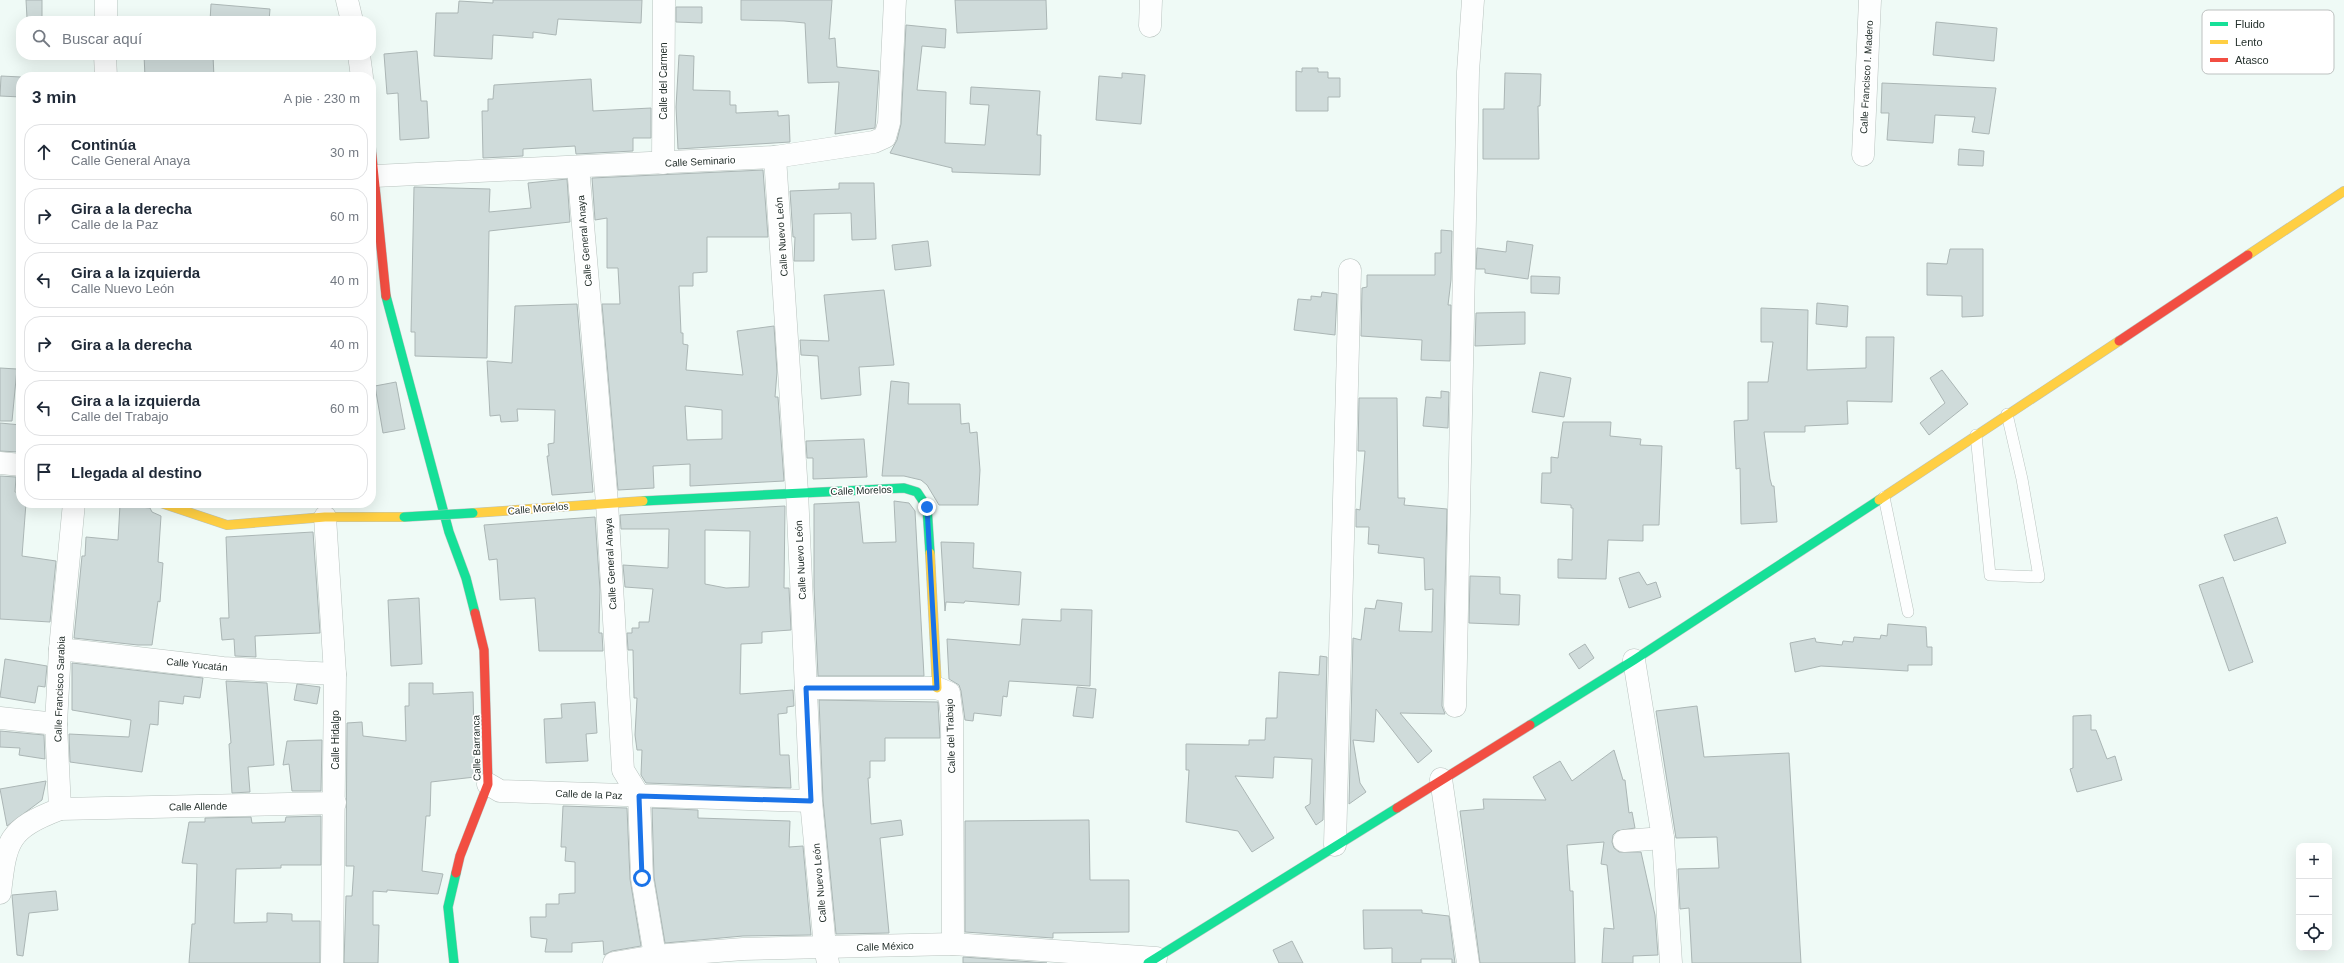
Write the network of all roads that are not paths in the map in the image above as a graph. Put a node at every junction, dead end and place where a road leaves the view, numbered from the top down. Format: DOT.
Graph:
graph roads {
  1 [pos="106,0"];
  2 [pos="347,0"];
  3 [pos="664,0"];
  4 [pos="895,0"];
  5 [pos="1151,0"];
  6 [pos="1473,0"];
  7 [pos="1870,0"];
  8 [pos="106,16"];
  9 [pos="351,16"];
  10 [pos="1150,26"];
  11 [pos="105,60"];
  12 [pos="360,60"];
  13 [pos="106,72"];
  14 [pos="361,72"];
  15 [pos="1863,155"];
  16 [pos="775,157"];
  17 [pos="663,163"];
  18 [pos="578,167"];
  19 [pos="376,176"];
  20 [pos="2344,191"];
  21 [pos="1350,270"];
  22 [pos="2007,414"];
  23 [pos="1976,435"];
  24 [pos="0,463"];
  25 [pos="16,465"];
  26 [pos="797,492"];
  27 [pos="917,492"];
  28 [pos="1884,497"];
  29 [pos="607,502"];
  30 [pos="74,508"];
  31 [pos="176,508"];
  32 [pos="325,517"];
  33 [pos="1908,612"];
  34 [pos="60,649"];
  35 [pos="1634,660"];
  36 [pos="335,674"];
  37 [pos="806,688"];
  38 [pos="937,688"];
  39 [pos="1455,706"];
  40 [pos="0,718"];
  41 [pos="56,724"];
  42 [pos="1442,779"];
  43 [pos="488,784"];
  44 [pos="639,796"];
  45 [pos="811,801"];
  46 [pos="335,803"];
  47 [pos="60,809"];
  48 [pos="1663,838"];
  49 [pos="1624,841"];
  50 [pos="1335,845"];
  51 [pos="0,893"];
  52 [pos="953,944"];
  53 [pos="826,955"];
  54 [pos="655,956"];
  55 [pos="1152,960"];
  56 [pos="332,963"];
  57 [pos="454,963"];
  58 [pos="614,963"];
  59 [pos="1468,963"];
  60 [pos="1671,963"];
  1 -- 8 [label="street"];
  2 -- 9 [label="street"];
  3 -- 17 [label="street, Calle del Carmen"];
  4 -- 16 [label="street, Calle Seminario"];
  5 -- 10 [label="street"];
  6 -- 39 [label="street"];
  7 -- 15 [label="street, Calle Francisco I. Madero"];
  11 -- 13 [label="street"];
  12 -- 14 [label="street"];
  16 -- 17 [label="street, Calle Seminario"];
  16 -- 26 [label="street, Calle Nuevo León"];
  17 -- 18 [label="street, Calle Seminario"];
  18 -- 19 [label="street, Calle Seminario"];
  18 -- 29 [label="street, Calle General Anaya"];
  19 -- 43 [label="street, Calle Barranca"];
  20 -- 22 [label="street"];
  21 -- 50 [label="street"];
  22 -- 23 [label="street"];
  22 -- 23 [label="lane"];
  23 -- 28 [label="street"];
  24 -- 25 [label="street"];
  26 -- 27 [label="street, Calle Morelos"];
  26 -- 29 [label="street, Calle Morelos"];
  26 -- 37 [label="street, Calle Nuevo León"];
  27 -- 38 [label="street, Calle del Trabajo"];
  28 -- 33 [label="lane"];
  28 -- 35 [label="street"];
  29 -- 32 [label="street, Calle Morelos, bridge"];
  29 -- 44 [label="street, Calle General Anaya"];
  30 -- 34 [label="street, Calle Francisco Sarabia"];
  31 -- 32 [label="street, Calle Morelos"];
  32 -- 36 [label="street, Calle Hidalgo"];
  34 -- 36 [label="street, Calle Yucatán"];
  34 -- 41 [label="street, Calle Francisco Sarabia"];
  35 -- 42 [label="street"];
  35 -- 48 [label="street"];
  36 -- 46 [label="street, Calle Hidalgo"];
  37 -- 38 [label="street"];
  37 -- 45 [label="street, Calle Nuevo León"];
  38 -- 52 [label="street, Calle del Trabajo"];
  40 -- 41 [label="street"];
  41 -- 47 [label="street, Calle Francisco Sarabia"];
  42 -- 50 [label="street"];
  42 -- 59 [label="street"];
  43 -- 44 [label="street, Calle de la Paz"];
  43 -- 57 [label="street, Calle Barranca"];
  44 -- 45 [label="street, Calle de la Paz"];
  44 -- 54 [label="street, Calle General Anaya"];
  45 -- 53 [label="street, Calle Nuevo León"];
  46 -- 47 [label="street, Calle Allende"];
  46 -- 56 [label="street, Calle Hidalgo"];
  47 -- 51 [label="street"];
  48 -- 49 [label="street"];
  48 -- 60 [label="street"];
  50 -- 55 [label="street"];
  52 -- 53 [label="street, Calle México"];
  52 -- 55 [label="street, Calle México"];
  53 -- 54 [label="street, Calle México"];
  54 -- 58 [label="street, Calle México"];
}
